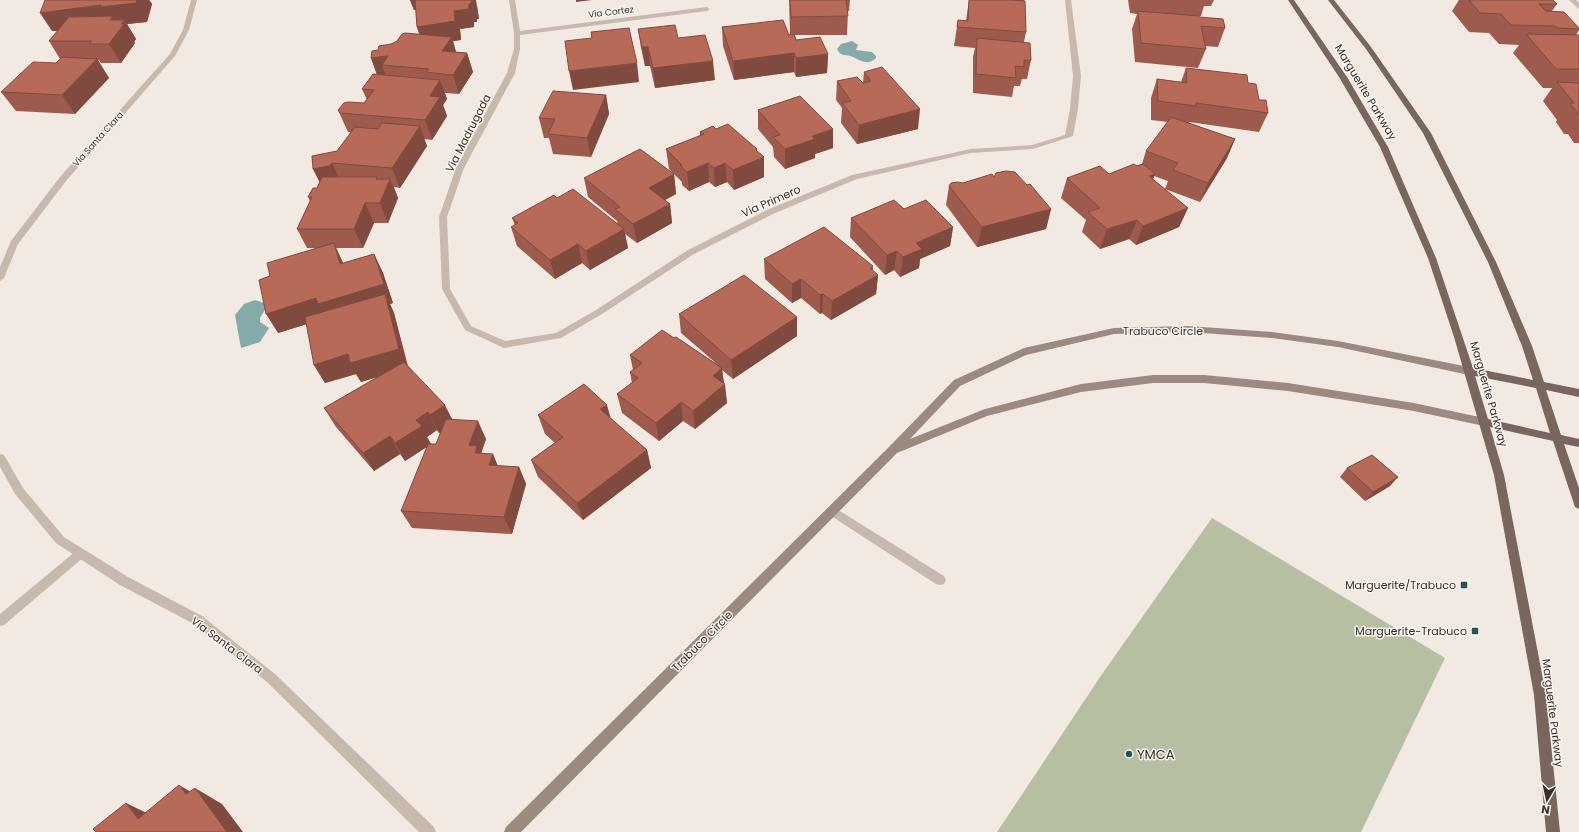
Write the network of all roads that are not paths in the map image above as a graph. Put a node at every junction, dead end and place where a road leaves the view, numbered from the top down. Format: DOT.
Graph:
graph roads {
  1 [pos="194,0"];
  2 [pos="512,0"];
  3 [pos="1068,0"];
  4 [pos="1291,0"];
  5 [pos="1331,0"];
  6 [pos="1572,0"];
  7 [pos="1579,7"];
  8 [pos="708,9"];
  9 [pos="517,33"];
  10 [pos="0,278"];
  11 [pos="504,345"];
  12 [pos="1469,371"];
  13 [pos="1540,386"];
  14 [pos="1579,393"];
  15 [pos="1484,422"];
  16 [pos="1558,439"];
  17 [pos="1579,443"];
  18 [pos="893,450"];
  19 [pos="0,458"];
  20 [pos="1579,504"];
  21 [pos="832,511"];
  22 [pos="80,554"];
  23 [pos="940,580"];
  24 [pos="0,621"];
  25 [pos="429,832"];
  26 [pos="511,832"];
  27 [pos="1553,832"];
  1 -- 10 [label="street, Via Santa Clara"];
  2 -- 9 [label="street, Via Madrugada"];
  3 -- 11 [label="street, Via Primero"];
  4 -- 12 [label="main road, Marguerite Parkway"];
  5 -- 13 [label="main road, Marguerite Parkway"];
  6 -- 7 [label="street"];
  8 -- 9 [label="street, Via Cortez"];
  9 -- 11 [label="street, Via Madrugada"];
  12 -- 13 [label="main road"];
  12 -- 15 [label="main road, Marguerite Parkway"];
  12 -- 18 [label="street, Trabuco Circle"];
  13 -- 14 [label="main road"];
  13 -- 16 [label="main road, Marguerite Parkway"];
  15 -- 16 [label="main road"];
  15 -- 18 [label="street, Trabuco Circle"];
  15 -- 27 [label="main road, Marguerite Parkway"];
  16 -- 17 [label="main road"];
  16 -- 20 [label="main road, Marguerite Parkway"];
  18 -- 21 [label="street, Trabuco Circle"];
  19 -- 22 [label="street, Via Santa Clara"];
  21 -- 23 [label="street"];
  21 -- 26 [label="street, Trabuco Circle"];
  22 -- 24 [label="street"];
  22 -- 25 [label="street, Via Santa Clara"];
}
